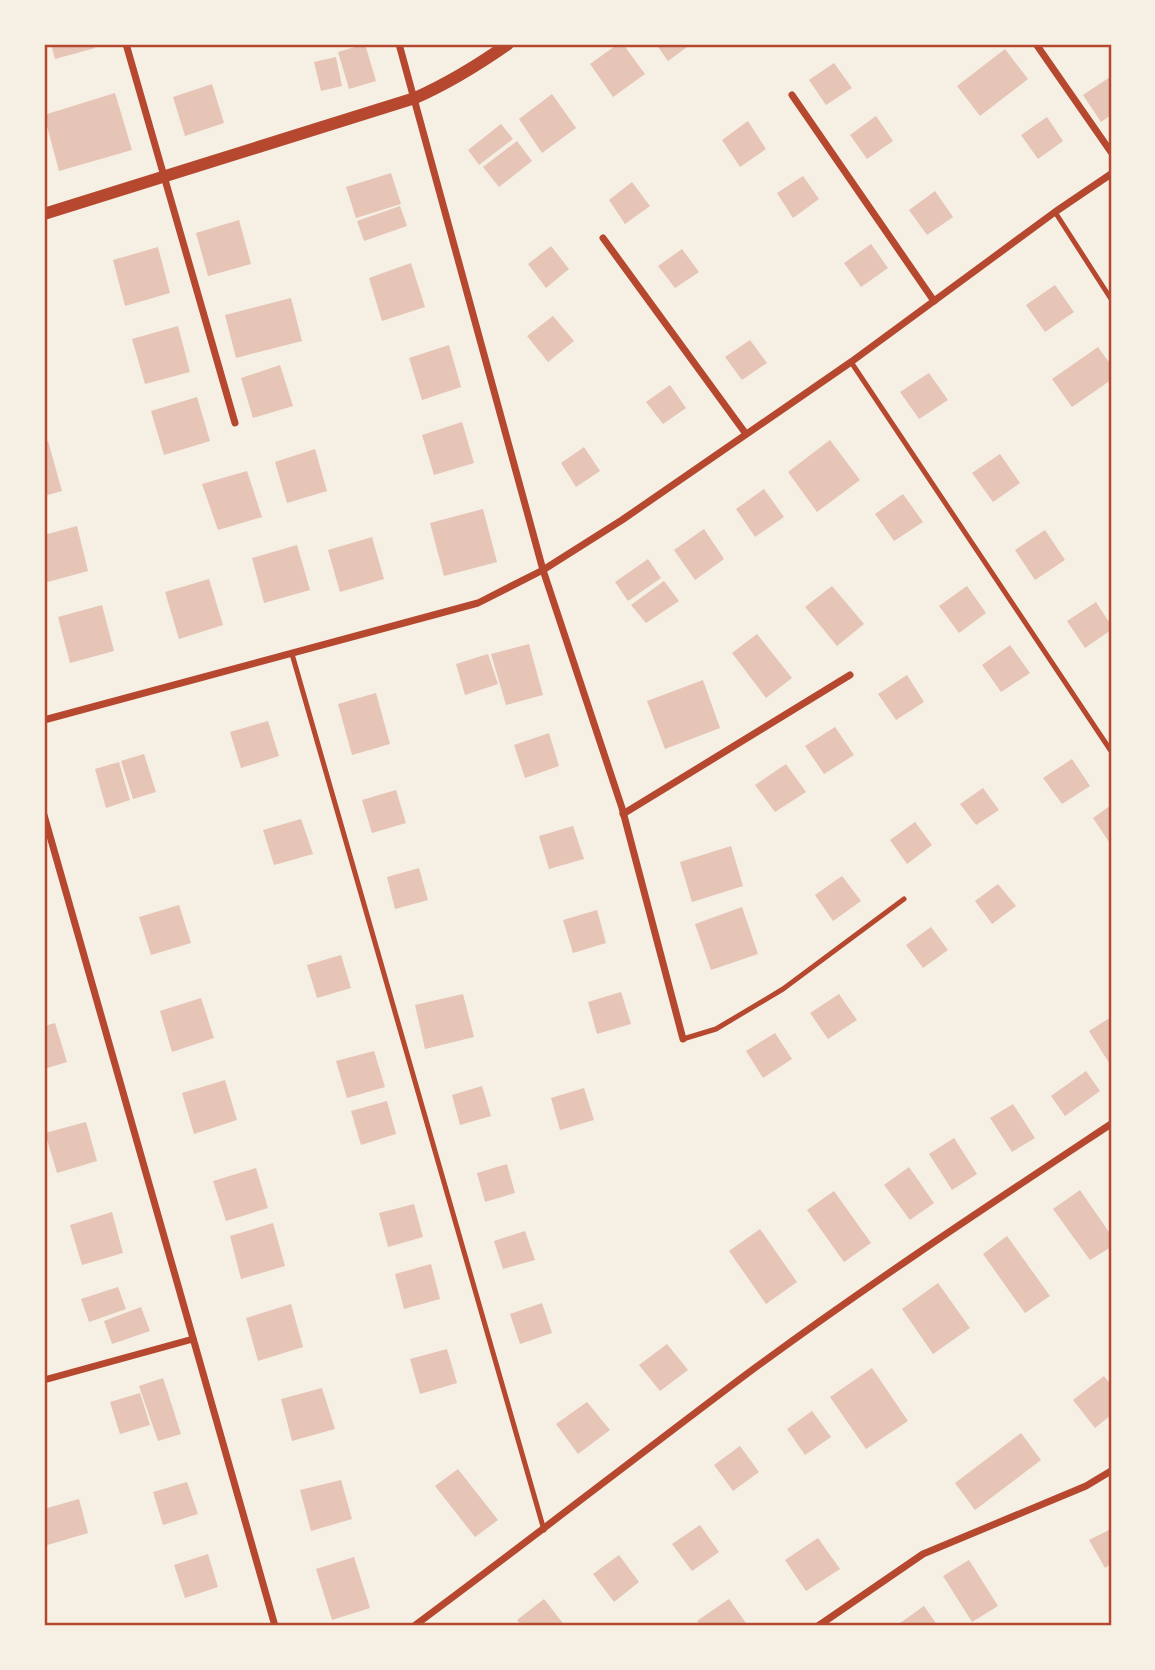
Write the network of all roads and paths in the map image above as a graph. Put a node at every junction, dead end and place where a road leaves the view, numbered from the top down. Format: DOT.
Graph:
graph roads {
  1 [pos="125,44"];
  2 [pos="399,44"];
  3 [pos="508,44"];
  4 [pos="1036,44"];
  5 [pos="792,95"];
  6 [pos="415,98"];
  7 [pos="1111,152"];
  8 [pos="1111,174"];
  9 [pos="162,177"];
  10 [pos="1055,212"];
  11 [pos="44,214"];
  12 [pos="603,237"];
  13 [pos="1111,299"];
  14 [pos="934,301"];
  15 [pos="851,362"];
  16 [pos="235,423"];
  17 [pos="746,434"];
  18 [pos="542,570"];
  19 [pos="292,654"];
  20 [pos="850,676"];
  21 [pos="44,720"];
  22 [pos="1111,751"];
  23 [pos="623,814"];
  24 [pos="44,815"];
  25 [pos="904,899"];
  26 [pos="683,1040"];
  27 [pos="1111,1124"];
  28 [pos="193,1339"];
  29 [pos="44,1380"];
  30 [pos="1111,1471"];
  31 [pos="544,1530"];
  32 [pos="275,1626"];
  33 [pos="414,1626"];
  34 [pos="818,1626"];
  1 -- 9 [label="street"];
  2 -- 6 [label="street"];
  3 -- 6 [label="street"];
  4 -- 7 [label="street"];
  5 -- 14 [label="street"];
  6 -- 9 [label="street"];
  6 -- 18 [label="street"];
  8 -- 10 [label="street"];
  9 -- 11 [label="street"];
  9 -- 16 [label="street"];
  10 -- 13 [label="lane"];
  10 -- 14 [label="street"];
  12 -- 17 [label="street"];
  14 -- 15 [label="street"];
  15 -- 17 [label="street"];
  15 -- 22 [label="lane"];
  17 -- 18 [label="street"];
  18 -- 19 [label="street"];
  18 -- 23 [label="street"];
  19 -- 21 [label="street"];
  19 -- 31 [label="lane"];
  20 -- 23 [label="street"];
  23 -- 26 [label="street"];
  24 -- 28 [label="street"];
  25 -- 26 [label="lane"];
  27 -- 31 [label="street"];
  28 -- 29 [label="street"];
  28 -- 32 [label="street"];
  30 -- 34 [label="street"];
  31 -- 33 [label="street"];
}
